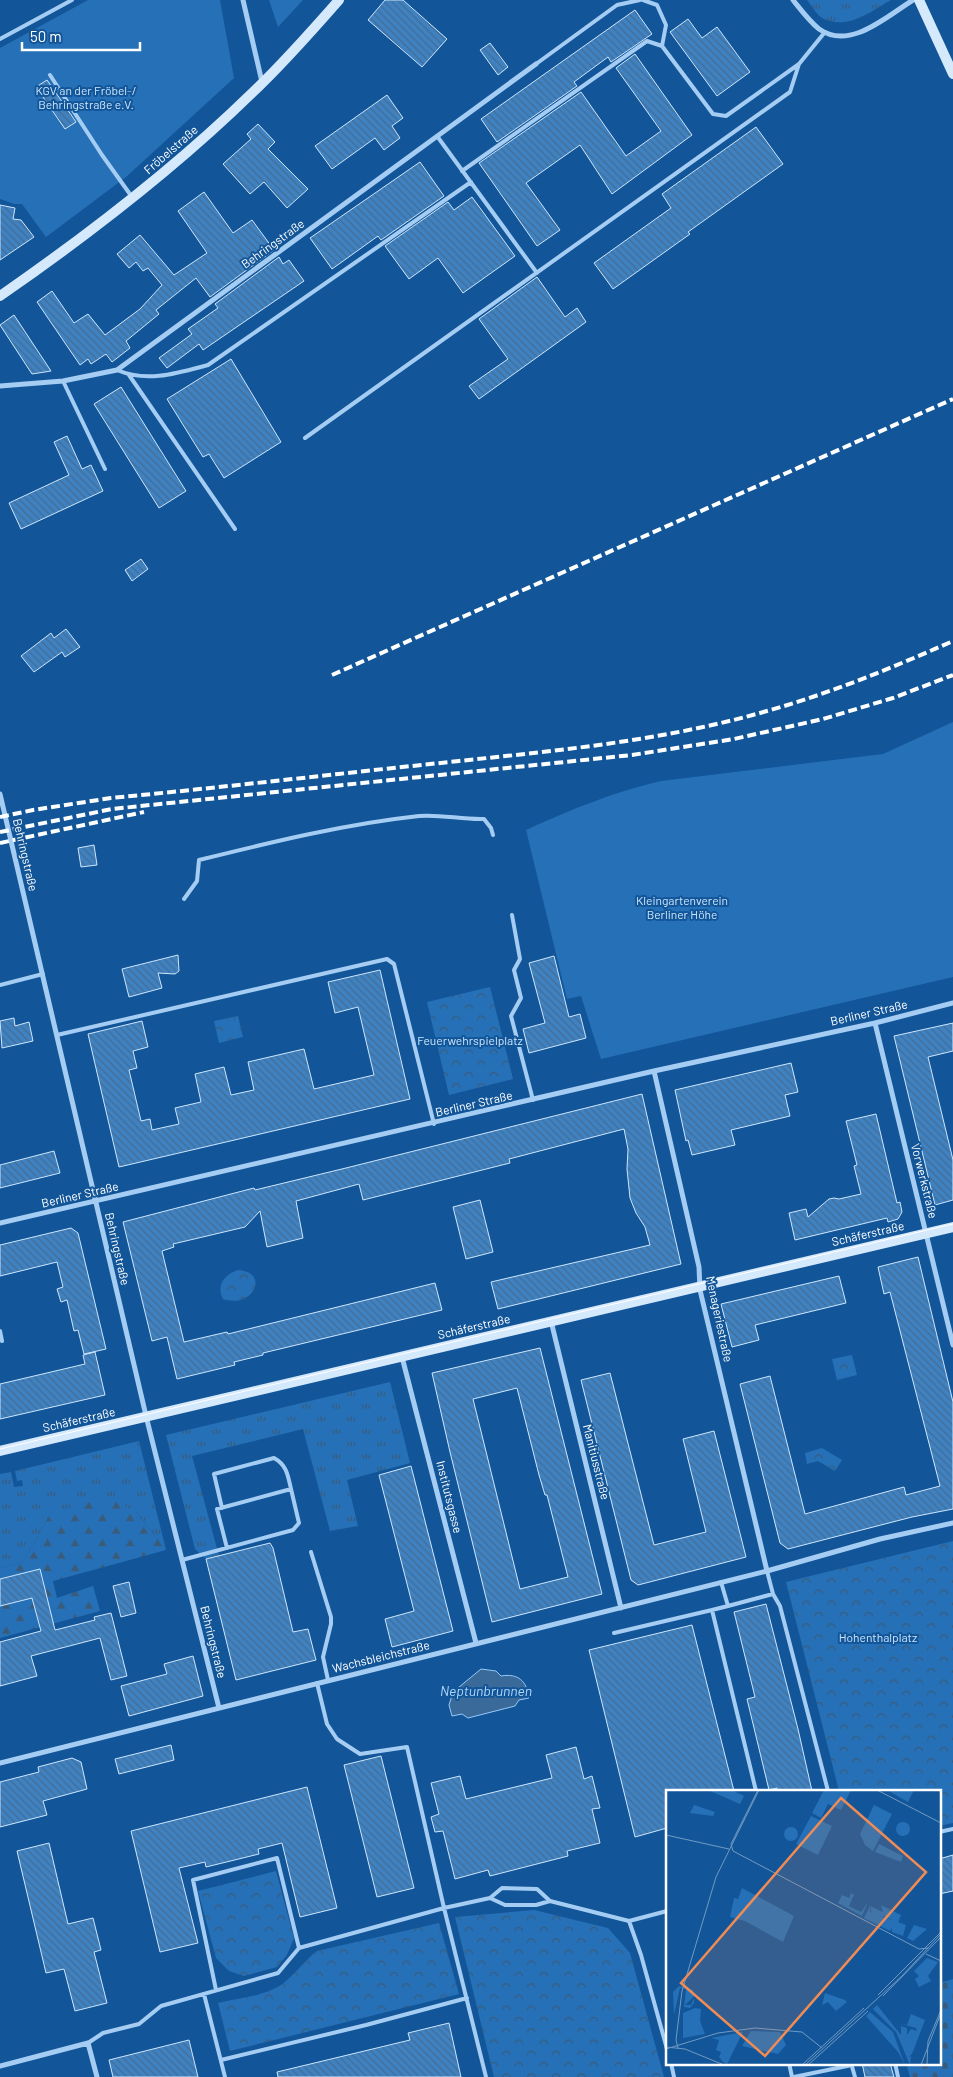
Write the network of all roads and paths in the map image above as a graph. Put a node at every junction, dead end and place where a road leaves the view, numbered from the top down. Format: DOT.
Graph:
graph roads {
  1 [pos="72,0"];
  2 [pos="243,0"];
  3 [pos="339,0"];
  4 [pos="642,0"];
  5 [pos="793,0"];
  6 [pos="913,0"];
  7 [pos="919,0"];
  8 [pos="825,32"];
  9 [pos="0,39"];
  10 [pos="662,46"];
  11 [pos="536,64"];
  12 [pos="799,64"];
  13 [pos="953,74"];
  14 [pos="50,75"];
  15 [pos="262,83"];
  16 [pos="437,136"];
  17 [pos="462,171"];
  18 [pos="471,182"];
  19 [pos="133,198"];
  20 [pos="537,273"];
  21 [pos="0,296"];
  22 [pos="117,370"];
  23 [pos="129,376"];
  24 [pos="63,380"];
  25 [pos="0,386"];
  26 [pos="305,438"];
  27 [pos="106,469"];
  28 [pos="235,530"];
  29 [pos="0,794"];
  30 [pos="493,835"];
  31 [pos="184,899"];
  32 [pos="512,915"];
  33 [pos="43,974"];
  34 [pos="0,984"];
  35 [pos="953,1003"];
  36 [pos="875,1023"];
  37 [pos="57,1035"];
  38 [pos="654,1071"];
  39 [pos="533,1100"];
  40 [pos="434,1124"];
  41 [pos="96,1201"];
  42 [pos="0,1223"];
  43 [pos="953,1227"];
  44 [pos="927,1233"];
  45 [pos="700,1287"];
  46 [pos="551,1321"];
  47 [pos="0,1331"];
  48 [pos="2,1341"];
  49 [pos="953,1345"];
  50 [pos="402,1356"];
  51 [pos="146,1417"];
  52 [pos="0,1451"];
  53 [pos="291,1489"];
  54 [pos="222,1508"];
  55 [pos="953,1523"];
  56 [pos="227,1548"];
  57 [pos="311,1552"];
  58 [pos="182,1560"];
  59 [pos="767,1571"];
  60 [pos="721,1582"];
  61 [pos="773,1594"];
  62 [pos="728,1606"];
  63 [pos="621,1608"];
  64 [pos="712,1610"];
  65 [pos="614,1633"];
  66 [pos="476,1643"];
  67 [pos="328,1680"];
  68 [pos="317,1683"];
  69 [pos="219,1708"];
  70 [pos="0,1763"];
  71 [pos="756,1790"];
  72 [pos="828,1790"];
  73 [pos="953,1828"];
  74 [pos="940,1832"];
  75 [pos="490,1898"];
  76 [pos="550,1901"];
  77 [pos="444,1908"];
  78 [pos="666,1911"];
  79 [pos="630,1921"];
  80 [pos="299,1948"];
  81 [pos="216,1990"];
  82 [pos="204,1994"];
  83 [pos="467,1998"];
  84 [pos="88,2043"];
  85 [pos="666,2045"];
  86 [pos="221,2060"];
  87 [pos="671,2064"];
  88 [pos="789,2064"];
  89 [pos="852,2064"];
  90 [pos="895,2064"];
  91 [pos="0,2066"];
  92 [pos="97,2077"];
  93 [pos="225,2077"];
  94 [pos="486,2077"];
  95 [pos="674,2077"];
  96 [pos="793,2077"];
  97 [pos="855,2077"];
  98 [pos="898,2077"];
  1 -- 9 [label="lane"];
  2 -- 15 [label="street"];
  3 -- 15 [label="street, Fröbelstraße"];
  4 -- 10 [label="lane"];
  4 -- 11 [label="lane"];
  5 -- 8 [label="street"];
  6 -- 8 [label="street"];
  7 -- 13 [label="street"];
  8 -- 12 [label="lane"];
  10 -- 12 [label="lane"];
  10 -- 17 [label="lane"];
  11 -- 16 [label="street, Behringstraße"];
  12 -- 20 [label="lane"];
  14 -- 19 [label="lane"];
  15 -- 19 [label="street, Fröbelstraße"];
  16 -- 17 [label="lane"];
  16 -- 22 [label="street, Behringstraße"];
  17 -- 18 [label="lane"];
  18 -- 20 [label="lane"];
  18 -- 23 [label="lane"];
  19 -- 21 [label="street, Fröbelstraße"];
  20 -- 26 [label="lane"];
  22 -- 23 [label="lane"];
  22 -- 24 [label="street, Behringstraße"];
  23 -- 28 [label="lane"];
  24 -- 25 [label="street, Behringstraße"];
  24 -- 27 [label="lane"];
  29 -- 33 [label="street, Behringstraße"];
  30 -- 31 [label="lane"];
  32 -- 39 [label="lane"];
  33 -- 34 [label="lane"];
  33 -- 37 [label="street, Behringstraße"];
  35 -- 36 [label="street, Berliner Straße"];
  36 -- 38 [label="street, Berliner Straße"];
  36 -- 44 [label="street, Vorwerkstraße"];
  37 -- 40 [label="lane"];
  37 -- 41 [label="street, Behringstraße"];
  38 -- 39 [label="street, Berliner Straße"];
  38 -- 45 [label="street, Menageriestraße"];
  39 -- 40 [label="street, Berliner Straße"];
  40 -- 41 [label="street, Berliner Straße"];
  41 -- 42 [label="street, Berliner Straße"];
  41 -- 51 [label="street, Behringstraße"];
  43 -- 44 [label="street, Schäferstraße"];
  44 -- 45 [label="street, Schäferstraße"];
  44 -- 49 [label="street, Vorwerkstraße"];
  45 -- 46 [label="street, Schäferstraße"];
  45 -- 59 [label="street, Menageriestraße"];
  46 -- 50 [label="street, Schäferstraße"];
  46 -- 63 [label="street, Manitiusstraße"];
  47 -- 48 [label="lane"];
  50 -- 51 [label="street, Schäferstraße"];
  50 -- 66 [label="street, Institutsgasse"];
  51 -- 52 [label="street, Schäferstraße"];
  51 -- 58 [label="street, Behringstraße"];
  53 -- 54 [label="lane"];
  53 -- 54 [label="lane"];
  53 -- 56 [label="lane"];
  54 -- 56 [label="lane"];
  55 -- 59 [label="street"];
  56 -- 58 [label="lane"];
  57 -- 67 [label="lane"];
  58 -- 69 [label="street, Behringstraße"];
  59 -- 60 [label="street, Wachsbleichstraße"];
  59 -- 61 [label="lane"];
  60 -- 62 [label="lane"];
  60 -- 63 [label="street, Wachsbleichstraße"];
  61 -- 62 [label="lane"];
  61 -- 72 [label="lane"];
  62 -- 64 [label="lane"];
  63 -- 66 [label="street, Wachsbleichstraße"];
  64 -- 65 [label="lane"];
  64 -- 71 [label="lane"];
  66 -- 67 [label="street, Wachsbleichstraße"];
  67 -- 68 [label="street, Wachsbleichstraße"];
  68 -- 69 [label="street, Wachsbleichstraße"];
  68 -- 77 [label="lane"];
  69 -- 70 [label="street, Wachsbleichstraße"];
  73 -- 74 [label="lane"];
  75 -- 76 [label="lane"];
  75 -- 76 [label="lane"];
  75 -- 77 [label="lane"];
  76 -- 79 [label="lane"];
  77 -- 80 [label="lane"];
  77 -- 83 [label="lane"];
  78 -- 79 [label="lane"];
  79 -- 85 [label="lane"];
  80 -- 81 [label="lane"];
  80 -- 81 [label="lane"];
  81 -- 82 [label="lane"];
  82 -- 84 [label="lane"];
  82 -- 86 [label="lane"];
  83 -- 86 [label="lane"];
  83 -- 94 [label="lane"];
  84 -- 91 [label="street"];
  84 -- 92 [label="street"];
  86 -- 93 [label="lane"];
  87 -- 95 [label="lane"];
  88 -- 96 [label="lane"];
  89 -- 96 [label="lane"];
  89 -- 97 [label="lane"];
  90 -- 98 [label="lane"];
}
